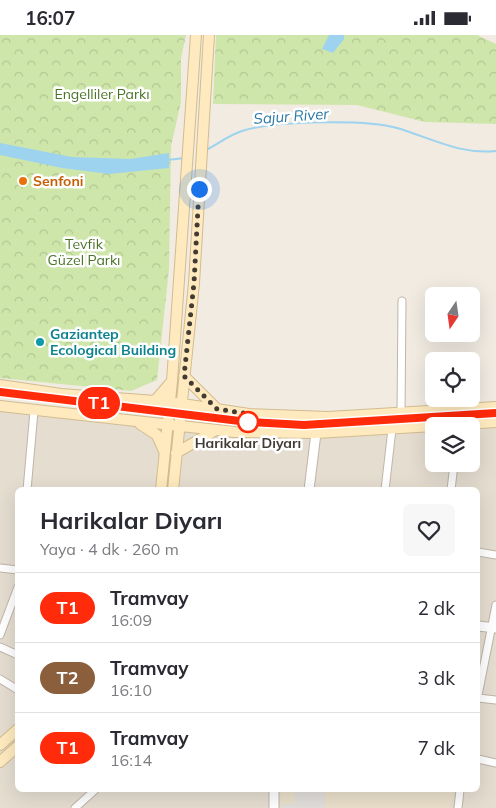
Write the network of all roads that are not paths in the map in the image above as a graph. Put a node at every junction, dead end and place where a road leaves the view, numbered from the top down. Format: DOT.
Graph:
graph roads {
  1 [pos="196,35"];
  2 [pos="209,35"];
  3 [pos="402,301"];
  4 [pos="184,376"];
  5 [pos="172,381"];
  6 [pos="0,385"];
  7 [pos="154,401"];
  8 [pos="169,402"];
  9 [pos="181,404"];
  10 [pos="0,407"];
  11 [pos="496,407"];
  12 [pos="217,409"];
  13 [pos="34,411"];
  14 [pos="401,413"];
  15 [pos="137,422"];
  16 [pos="496,422"];
  17 [pos="480,423"];
  18 [pos="166,425"];
  19 [pos="178,427"];
  20 [pos="425,427"];
  21 [pos="392,429"];
  22 [pos="216,430"];
  23 [pos="316,433"];
  24 [pos="164,452"];
  25 [pos="176,453"];
  26 [pos="453,472"];
  27 [pos="27,487"];
  28 [pos="161,487"];
  29 [pos="173,487"];
  30 [pos="309,487"];
  31 [pos="385,487"];
  32 [pos="451,487"];
  33 [pos="480,552"];
  34 [pos="496,555"];
  35 [pos="0,568"];
  36 [pos="15,570"];
  37 [pos="15,595"];
  38 [pos="496,605"];
  39 [pos="480,626"];
  40 [pos="494,628"];
  41 [pos="0,635"];
  42 [pos="0,647"];
  43 [pos="15,654"];
  44 [pos="0,679"];
  45 [pos="15,688"];
  46 [pos="480,688"];
  47 [pos="480,697"];
  48 [pos="496,700"];
  49 [pos="15,732"];
  50 [pos="0,745"];
  51 [pos="15,749"];
  52 [pos="480,759"];
  53 [pos="0,762"];
  54 [pos="496,763"];
  55 [pos="93,792"];
  56 [pos="274,792"];
  57 [pos="460,792"];
  58 [pos="79,807"];
  59 [pos="274,808"];
  60 [pos="458,808"];
  1 -- 5 [label="main road"];
  2 -- 4 [label="main road"];
  3 -- 14 [label="street"];
  4 -- 9 [label="main road"];
  4 -- 12 [label="main road"];
  5 -- 7 [label="main road"];
  5 -- 8 [label="main road"];
  6 -- 7 [label="main road"];
  7 -- 8 [label="main road"];
  8 -- 9 [label="main road"];
  8 -- 18 [label="main road"];
  9 -- 12 [label="main road"];
  9 -- 19 [label="main road"];
  10 -- 13 [label="main road"];
  11 -- 14 [label="main road"];
  12 -- 14 [label="main road"];
  13 -- 15 [label="main road"];
  13 -- 27 [label="street"];
  15 -- 18 [label="main road"];
  15 -- 24 [label="main road"];
  16 -- 17 [label="main road"];
  18 -- 19 [label="main road"];
  18 -- 24 [label="main road"];
  19 -- 22 [label="main road"];
  19 -- 25 [label="main road"];
  20 -- 21 [label="main road"];
  21 -- 23 [label="main road"];
  21 -- 31 [label="street"];
  22 -- 23 [label="main road"];
  22 -- 25 [label="main road"];
  23 -- 30 [label="street"];
  24 -- 28 [label="main road"];
  25 -- 29 [label="main road"];
  26 -- 32 [label="street"];
  33 -- 34 [label="street"];
  35 -- 36 [label="street"];
  37 -- 41 [label="street"];
  38 -- 40 [label="street"];
  39 -- 40 [label="street"];
  40 -- 46 [label="street"];
  42 -- 43 [label="street"];
  44 -- 45 [label="street"];
  47 -- 48 [label="street"];
  49 -- 50 [label="main road"];
  51 -- 53 [label="main road"];
  52 -- 54 [label="street"];
  55 -- 58 [label="street"];
  56 -- 59 [label="street"];
  57 -- 60 [label="street"];
}
